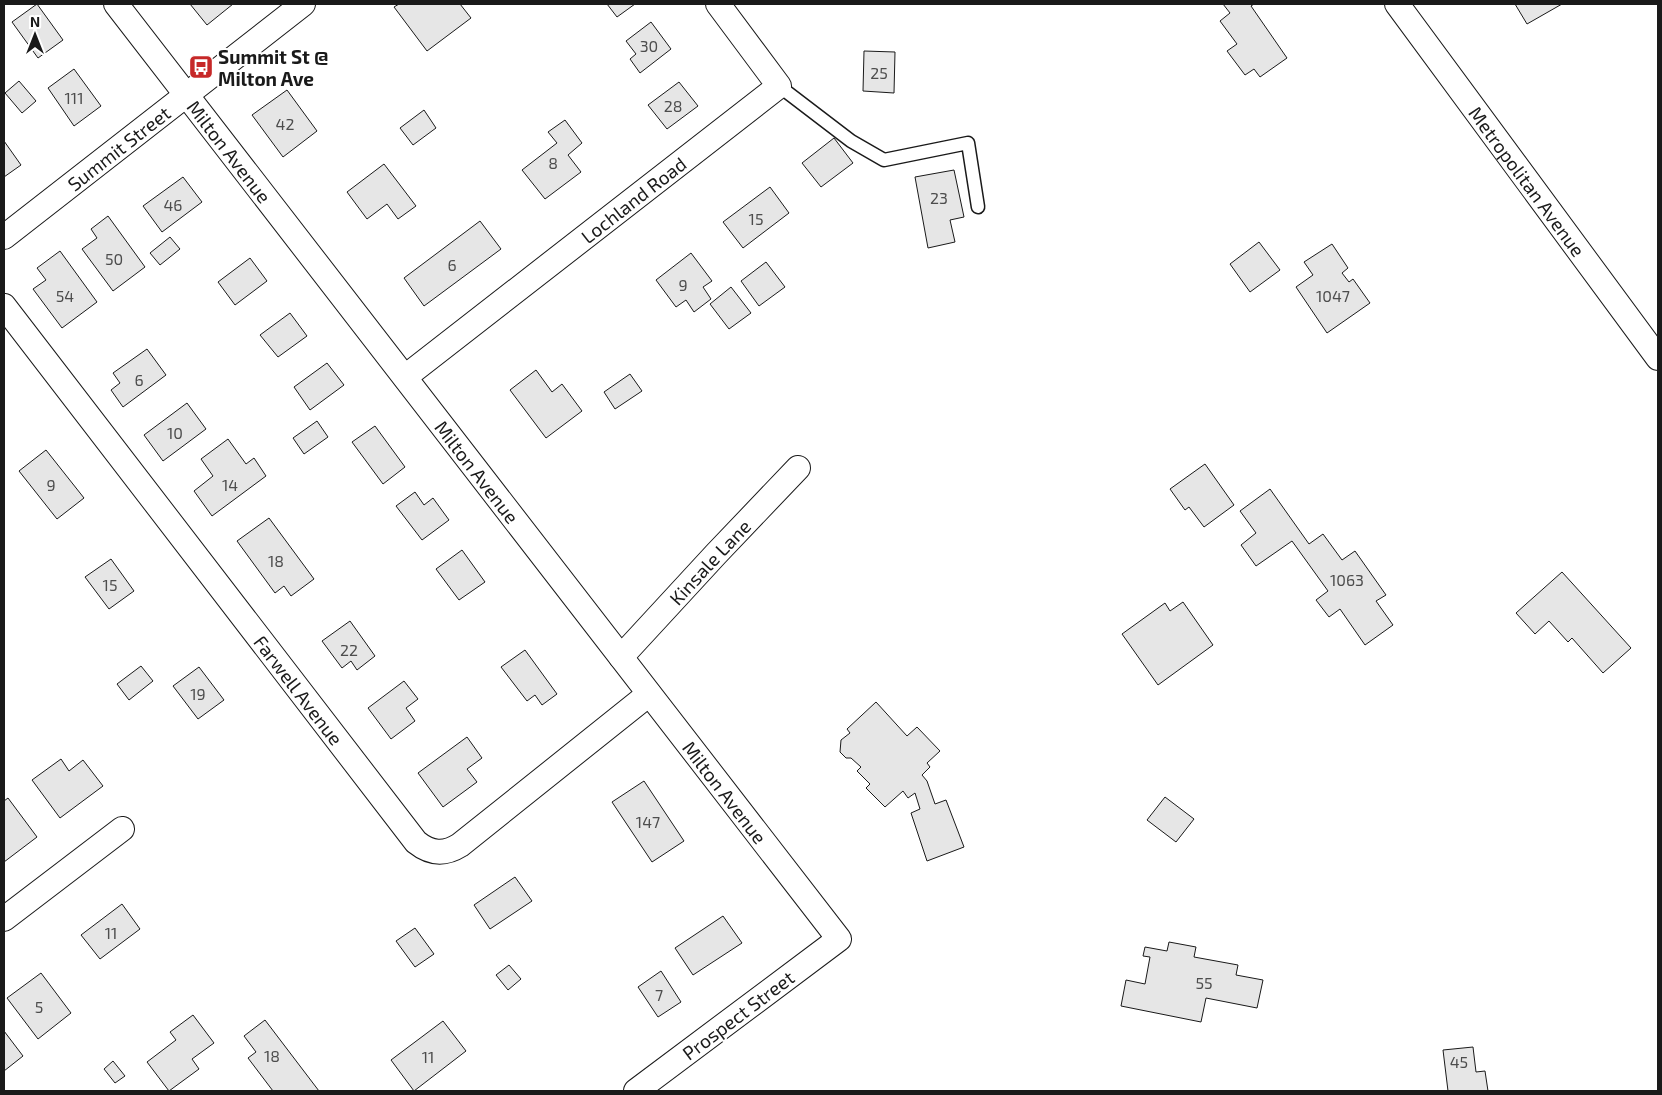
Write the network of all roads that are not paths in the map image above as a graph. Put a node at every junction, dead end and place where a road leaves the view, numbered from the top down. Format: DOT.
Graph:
graph roads {
  1 [pos="116,4"];
  2 [pos="303,4"];
  3 [pos="718,4"];
  4 [pos="1397,4"];
  5 [pos="779,86"];
  6 [pos="186,95"];
  7 [pos="978,206"];
  8 [pos="4,237"];
  9 [pos="4,306"];
  10 [pos="1658,358"];
  11 [pos="405,377"];
  12 [pos="798,468"];
  13 [pos="622,657"];
  14 [pos="649,694"];
  15 [pos="122,829"];
  16 [pos="4,919"];
  17 [pos="839,939"];
  18 [pos="636,1091"];
  1 -- 6 [label="street, Milton Avenue"];
  2 -- 6 [label="street, Summit Street"];
  3 -- 5 [label="street"];
  4 -- 10 [label="street, Metropolitan Avenue"];
  5 -- 7 [label="lane"];
  5 -- 11 [label="street, Lochland Road"];
  6 -- 8 [label="street, Summit Street"];
  6 -- 11 [label="street, Milton Avenue"];
  9 -- 14 [label="street, Farwell Avenue"];
  11 -- 13 [label="street, Milton Avenue"];
  12 -- 13 [label="street, Kinsale Lane"];
  13 -- 14 [label="street, Milton Avenue"];
  14 -- 17 [label="street, Milton Avenue"];
  15 -- 16 [label="street"];
  17 -- 18 [label="street, Prospect Street"];
}
